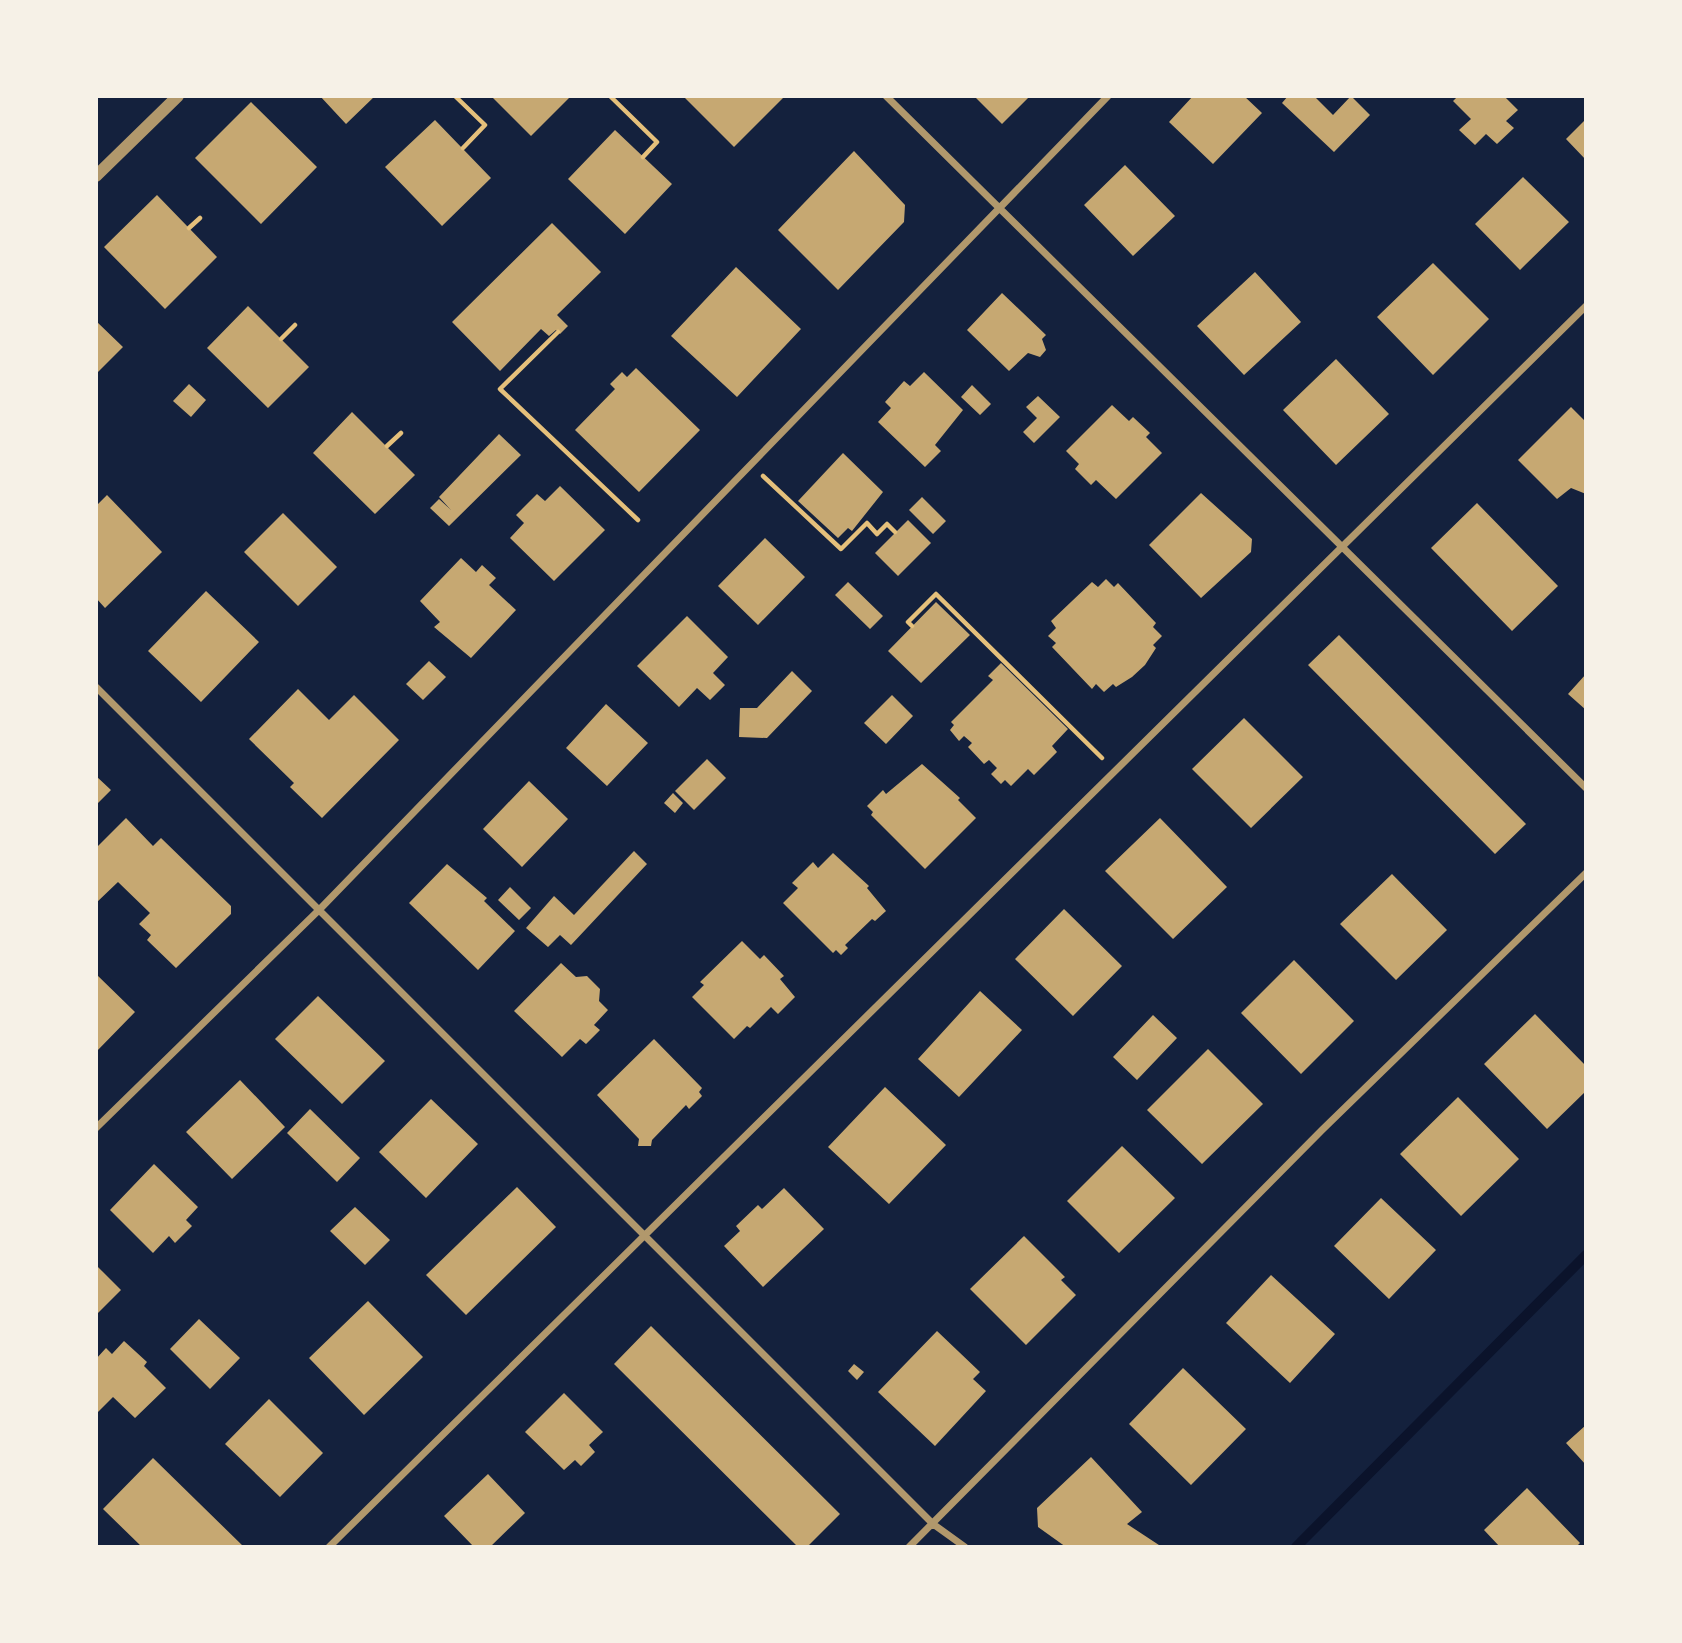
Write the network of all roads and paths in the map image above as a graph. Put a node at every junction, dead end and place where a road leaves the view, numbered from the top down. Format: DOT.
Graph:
graph roads {
  1 [pos="178,96"];
  2 [pos="455,96"];
  3 [pos="610,96"];
  4 [pos="886,96"];
  5 [pos="1108,96"];
  6 [pos="463,148"];
  7 [pos="643,157"];
  8 [pos="96,176"];
  9 [pos="999,208"];
  10 [pos="200,218"];
  11 [pos="189,228"];
  12 [pos="1586,306"];
  13 [pos="295,325"];
  14 [pos="558,332"];
  15 [pos="281,339"];
  16 [pos="401,433"];
  17 [pos="387,446"];
  18 [pos="772,484"];
  19 [pos="638,520"];
  20 [pos="895,532"];
  21 [pos="1342,546"];
  22 [pos="912,626"];
  23 [pos="96,687"];
  24 [pos="1083,740"];
  25 [pos="1586,788"];
  26 [pos="1586,873"];
  27 [pos="321,908"];
  28 [pos="96,1128"];
  29 [pos="645,1235"];
  30 [pos="933,1524"];
  31 [pos="329,1547"];
  32 [pos="909,1547"];
  33 [pos="965,1547"];
  1 -- 8 [label="street"];
  2 -- 6 [label="path"];
  3 -- 7 [label="path"];
  4 -- 9 [label="street"];
  5 -- 9 [label="street"];
  9 -- 21 [label="street"];
  9 -- 27 [label="street"];
  10 -- 11 [label="path"];
  12 -- 21 [label="street"];
  13 -- 15 [label="path"];
  14 -- 19 [label="path"];
  16 -- 17 [label="path"];
  18 -- 20 [label="path"];
  21 -- 25 [label="street"];
  21 -- 29 [label="street"];
  22 -- 24 [label="path"];
  23 -- 27 [label="street"];
  26 -- 30 [label="street"];
  27 -- 28 [label="street"];
  27 -- 29 [label="street"];
  29 -- 30 [label="street"];
  29 -- 31 [label="street"];
  30 -- 32 [label="street"];
  30 -- 33 [label="street"];
}
